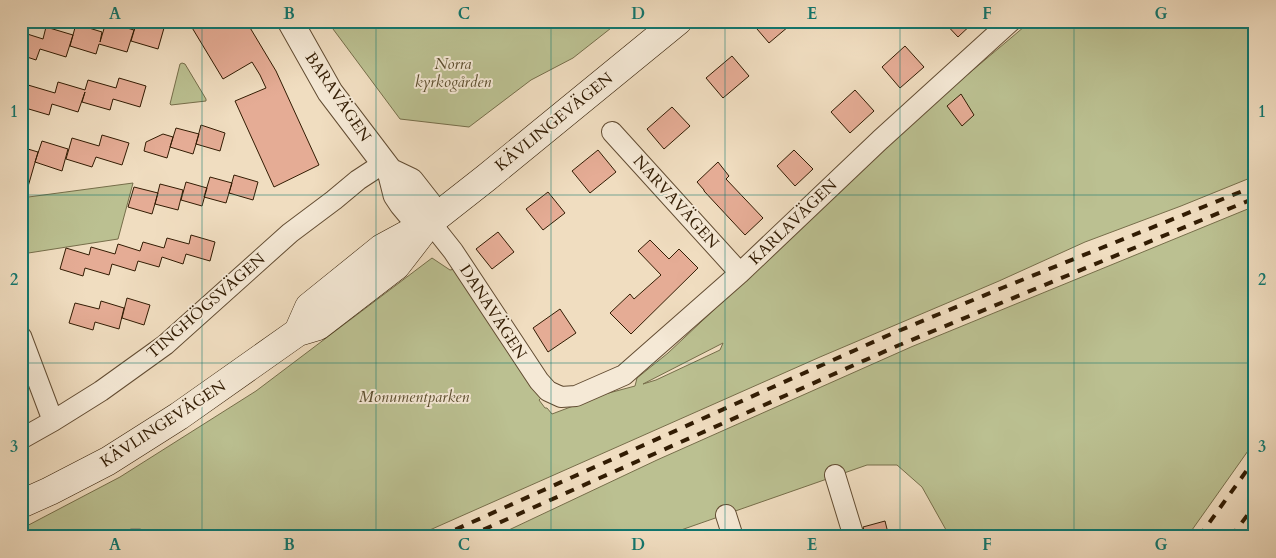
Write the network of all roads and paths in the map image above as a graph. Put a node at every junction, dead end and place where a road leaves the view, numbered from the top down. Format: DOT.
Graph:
graph roads {
  1 [pos="290,21"];
  2 [pos="678,21"];
  3 [pos="1011,21"];
  4 [pos="612,132"];
  5 [pos="387,167"];
  6 [pos="430,222"];
  7 [pos="740,273"];
  8 [pos="21,336"];
  9 [pos="561,397"];
  10 [pos="53,421"];
  11 [pos="21,439"];
  12 [pos="835,475"];
  13 [pos="21,504"];
  14 [pos="726,515"];
  15 [pos="733,537"];
  16 [pos="854,537"];
  1 -- 5 [label="street, BARAVÄGEN"];
  2 -- 6 [label="main road, KÄVLINGEVÄGEN"];
  3 -- 7 [label="street, KARLAVÄGEN"];
  4 -- 7 [label="street, NARVAVÄGEN"];
  5 -- 6 [label="street, BARAVÄGEN"];
  5 -- 10 [label="street, TINGHÖGSVÄGEN"];
  6 -- 9 [label="street, DANAVÄGEN"];
  6 -- 13 [label="main road, KÄVLINGEVÄGEN"];
  7 -- 9 [label="street, KARLAVÄGEN"];
  8 -- 10 [label="street"];
  10 -- 11 [label="street, TINGHÖGSVÄGEN"];
  12 -- 16 [label="street"];
  14 -- 15 [label="street"];
}
